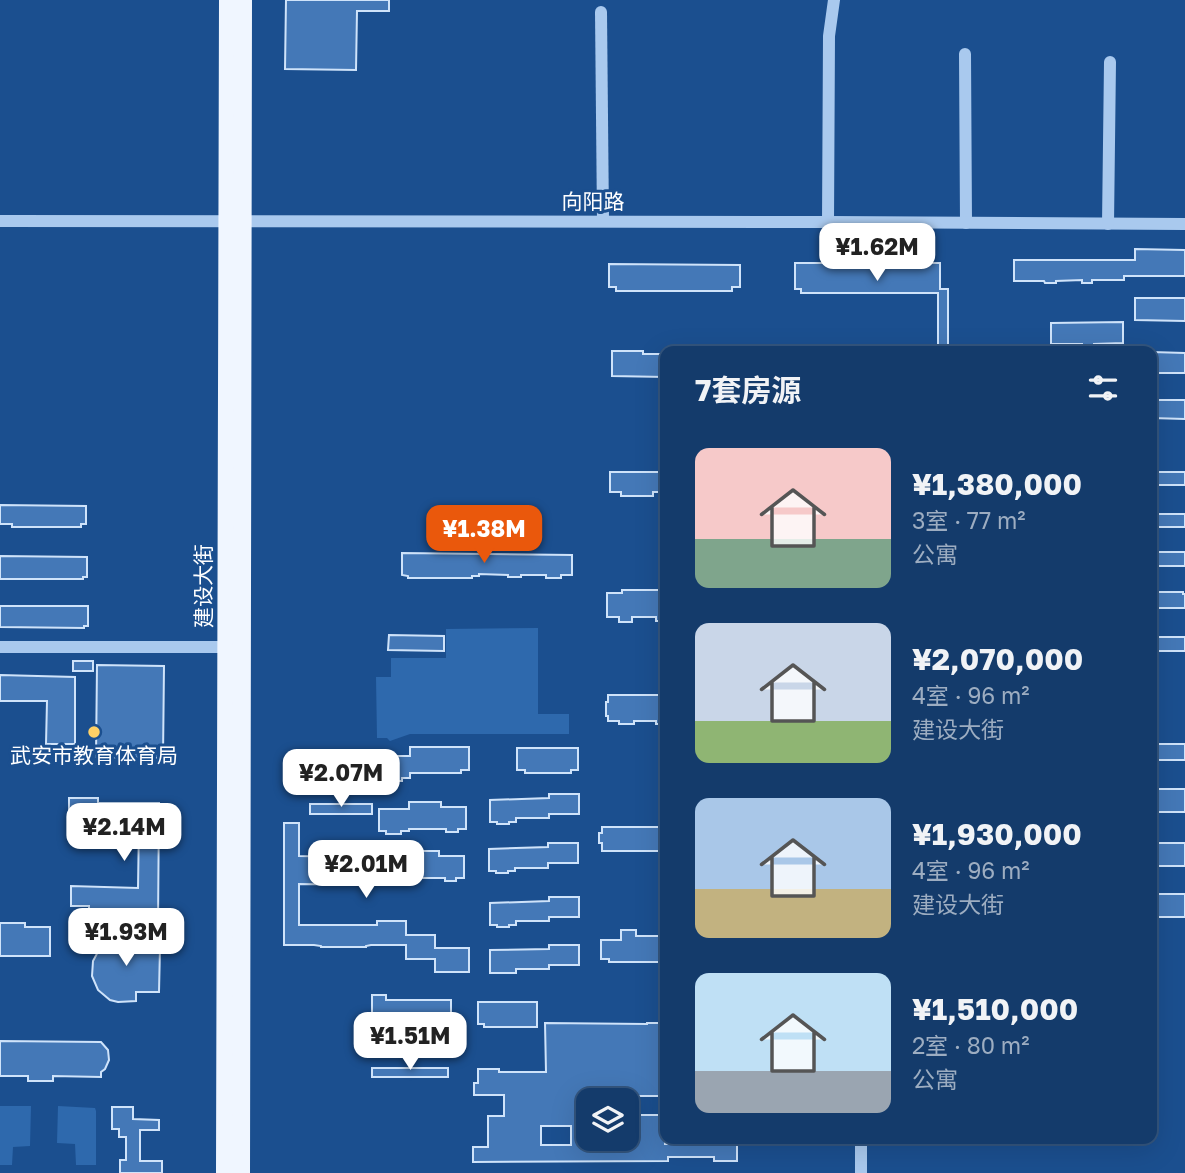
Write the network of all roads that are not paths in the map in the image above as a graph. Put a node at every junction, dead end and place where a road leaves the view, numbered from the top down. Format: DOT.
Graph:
graph roads {
  1 [pos="228,0"];
  2 [pos="243,0"];
  3 [pos="834,0"];
  4 [pos="601,12"];
  5 [pos="965,54"];
  6 [pos="1110,62"];
  7 [pos="0,221"];
  8 [pos="235,221"];
  9 [pos="603,221"];
  10 [pos="828,222"];
  11 [pos="966,223"];
  12 [pos="1108,224"];
  13 [pos="1185,224"];
  14 [pos="0,647"];
  15 [pos="234,647"];
  16 [pos="861,1144"];
  17 [pos="226,1173"];
  18 [pos="241,1173"];
  19 [pos="861,1173"];
  1 -- 8 [label="main road, 建设大街"];
  2 -- 8 [label="main road, 建设大街"];
  3 -- 10 [label="street"];
  4 -- 9 [label="street"];
  5 -- 11 [label="street"];
  6 -- 12 [label="street"];
  7 -- 8 [label="street, 向阳路"];
  8 -- 9 [label="street, 向阳路"];
  8 -- 15 [label="main road, 建设大街"];
  9 -- 10 [label="street, 向阳路"];
  10 -- 11 [label="street, 向阳路"];
  11 -- 12 [label="street, 向阳路"];
  12 -- 13 [label="street, 向阳路"];
  14 -- 15 [label="street"];
  15 -- 17 [label="main road, 建设大街"];
  15 -- 18 [label="main road, 建设大街"];
  16 -- 19 [label="street"];
}
